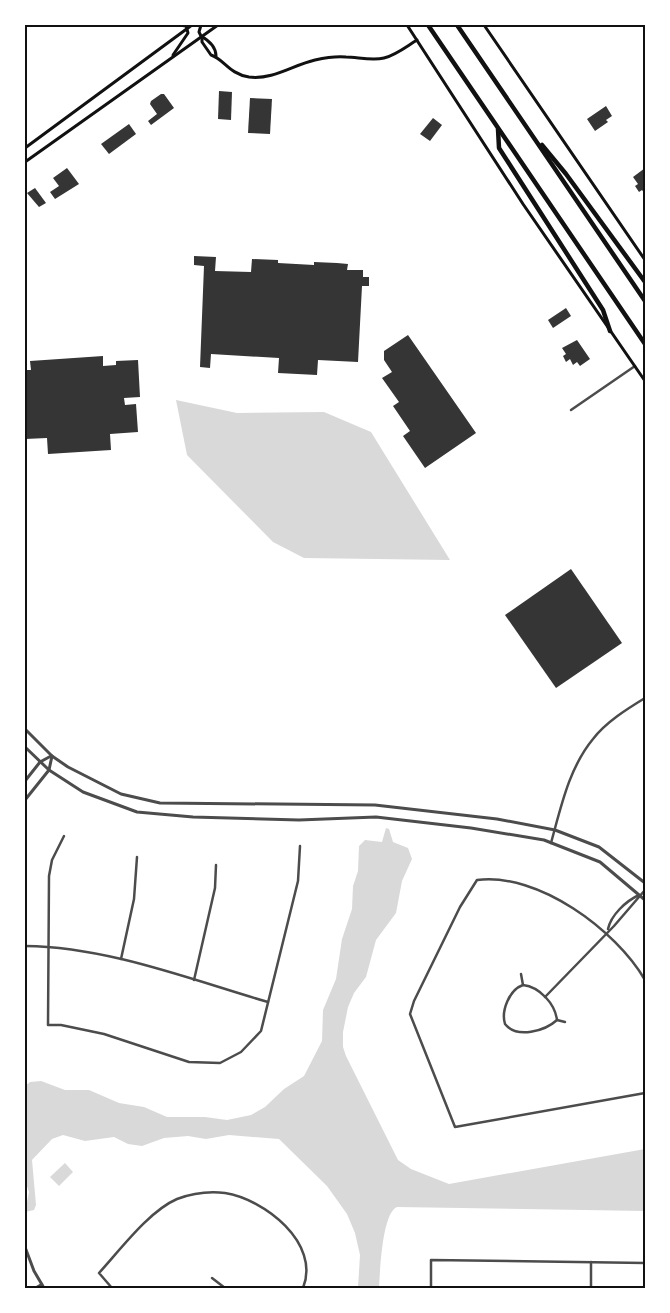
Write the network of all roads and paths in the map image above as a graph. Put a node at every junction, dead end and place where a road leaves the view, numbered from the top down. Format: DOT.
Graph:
graph roads {
  1 [pos="179,25"];
  2 [pos="192,25"];
  3 [pos="202,25"];
  4 [pos="218,25"];
  5 [pos="407,25"];
  6 [pos="428,25"];
  7 [pos="457,25"];
  8 [pos="484,25"];
  9 [pos="186,26"];
  10 [pos="202,37"];
  11 [pos="417,40"];
  12 [pos="173,56"];
  13 [pos="527,127"];
  14 [pos="498,128"];
  15 [pos="25,148"];
  16 [pos="25,162"];
  17 [pos="645,260"];
  18 [pos="645,282"];
  19 [pos="645,301"];
  20 [pos="610,331"];
  21 [pos="645,344"];
  22 [pos="635,366"];
  23 [pos="645,381"];
  24 [pos="571,410"];
  25 [pos="645,698"];
  26 [pos="25,729"];
  27 [pos="25,747"];
  28 [pos="52,756"];
  29 [pos="40,762"];
  30 [pos="49,770"];
  31 [pos="25,781"];
  32 [pos="25,800"];
  33 [pos="555,830"];
  34 [pos="64,836"];
  35 [pos="551,843"];
  36 [pos="300,846"];
  37 [pos="137,856"];
  38 [pos="216,865"];
  39 [pos="645,883"];
  40 [pos="645,890"];
  41 [pos="640,895"];
  42 [pos="645,900"];
  43 [pos="607,930"];
  44 [pos="25,946"];
  45 [pos="48,946"];
  46 [pos="121,959"];
  47 [pos="521,974"];
  48 [pos="194,980"];
  49 [pos="645,980"];
  50 [pos="523,985"];
  51 [pos="545,997"];
  52 [pos="268,1002"];
  53 [pos="557,1020"];
  54 [pos="565,1022"];
  55 [pos="645,1093"];
  56 [pos="25,1247"];
  57 [pos="591,1262"];
  58 [pos="645,1263"];
  59 [pos="212,1278"];
  60 [pos="42,1284"];
  61 [pos="35,1288"];
  62 [pos="44,1288"];
  63 [pos="112,1288"];
  64 [pos="225,1288"];
  65 [pos="303,1288"];
  66 [pos="431,1288"];
  67 [pos="591,1288"];
  1 -- 9 [label="main road"];
  2 -- 9 [label="main road"];
  3 -- 10 [label="main road"];
  4 -- 10 [label="main road"];
  5 -- 11 [label="main road"];
  6 -- 14 [label="highway"];
  7 -- 13 [label="highway"];
  8 -- 17 [label="main road"];
  9 -- 12 [label="main road"];
  9 -- 15 [label="main road"];
  10 -- 11 [label="main road"];
  10 -- 12 [label="main road"];
  11 -- 20 [label="main road"];
  12 -- 16 [label="main road"];
  13 -- 18 [label="highway"];
  13 -- 19 [label="highway"];
  14 -- 20 [label="highway"];
  14 -- 21 [label="highway"];
  20 -- 22 [label="main road"];
  22 -- 23 [label="main road"];
  22 -- 24 [label="street"];
  25 -- 33 [label="street"];
  26 -- 28 [label="street"];
  27 -- 29 [label="street"];
  28 -- 29 [label="street"];
  28 -- 30 [label="street"];
  28 -- 33 [label="street"];
  29 -- 30 [label="street"];
  29 -- 31 [label="street"];
  30 -- 32 [label="street"];
  30 -- 35 [label="street"];
  33 -- 35 [label="street"];
  33 -- 39 [label="street"];
  34 -- 45 [label="street"];
  35 -- 41 [label="street"];
  36 -- 52 [label="street"];
  37 -- 46 [label="street"];
  38 -- 48 [label="street"];
  40 -- 41 [label="street"];
  41 -- 42 [label="street"];
  41 -- 43 [label="street"];
  41 -- 43 [label="street"];
  43 -- 49 [label="street"];
  43 -- 51 [label="street"];
  43 -- 55 [label="street"];
  44 -- 45 [label="street"];
  45 -- 46 [label="street"];
  45 -- 52 [label="street"];
  46 -- 48 [label="street"];
  47 -- 50 [label="street"];
  48 -- 52 [label="street"];
  50 -- 51 [label="street"];
  50 -- 53 [label="street"];
  51 -- 53 [label="street"];
  53 -- 54 [label="street"];
  56 -- 60 [label="street"];
  57 -- 58 [label="street"];
  57 -- 66 [label="street"];
  57 -- 67 [label="street"];
  59 -- 64 [label="street"];
  60 -- 61 [label="street"];
  60 -- 62 [label="street"];
  63 -- 65 [label="street"];
}
